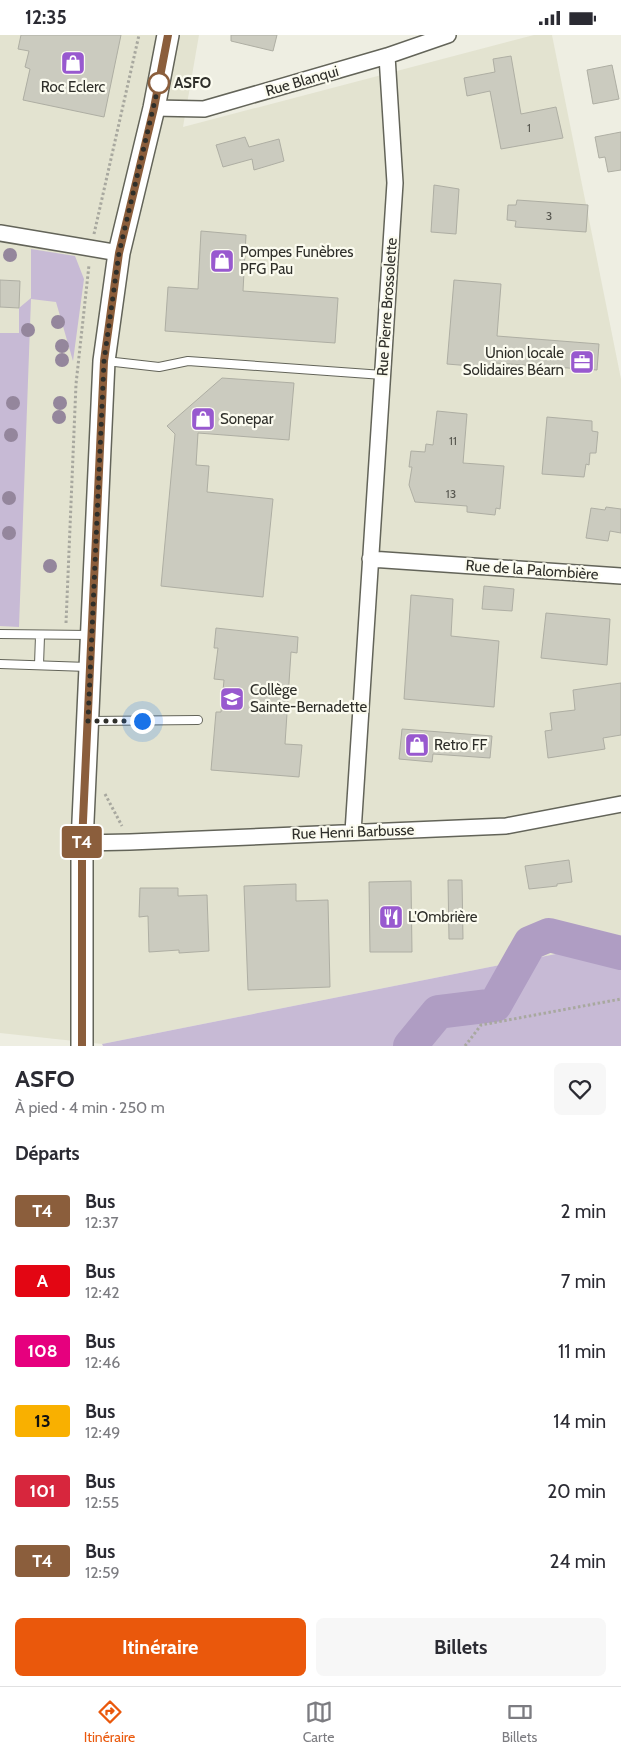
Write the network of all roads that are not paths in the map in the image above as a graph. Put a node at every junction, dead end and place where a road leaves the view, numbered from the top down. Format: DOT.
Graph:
graph roads {
  1 [pos="168,35"];
  2 [pos="448,35"];
  3 [pos="387,56"];
  4 [pos="154,108"];
  5 [pos="0,233"];
  6 [pos="119,253"];
  7 [pos="104,361"];
  8 [pos="383,375"];
  9 [pos="370,559"];
  10 [pos="621,576"];
  11 [pos="0,634"];
  12 [pos="92,635"];
  13 [pos="40,636"];
  14 [pos="0,664"];
  15 [pos="38,665"];
  16 [pos="90,667"];
  17 [pos="198,720"];
  18 [pos="88,721"];
  19 [pos="621,804"];
  20 [pos="353,832"];
  21 [pos="82,843"];
  22 [pos="82,1046"];
  1 -- 4 [label="street"];
  2 -- 3 [label="street, Rue Blanqui"];
  3 -- 4 [label="street, Rue Blanqui"];
  3 -- 8 [label="street, Rue Pierre Brossolette"];
  4 -- 6 [label="street"];
  5 -- 6 [label="street"];
  6 -- 7 [label="street"];
  7 -- 8 [label="lane"];
  7 -- 12 [label="street"];
  8 -- 9 [label="street, Rue Pierre Brossolette"];
  9 -- 10 [label="street, Rue de la Palombière"];
  9 -- 20 [label="street, Rue Pierre Brossolette"];
  11 -- 13 [label="lane"];
  12 -- 13 [label="lane"];
  12 -- 16 [label="street"];
  13 -- 15 [label="lane"];
  14 -- 15 [label="lane"];
  15 -- 16 [label="lane"];
  16 -- 18 [label="street"];
  17 -- 18 [label="lane"];
  18 -- 21 [label="street"];
  19 -- 20 [label="street, Rue Henri Barbusse"];
  20 -- 21 [label="street, Rue Henri Barbusse"];
  21 -- 22 [label="street"];
}
